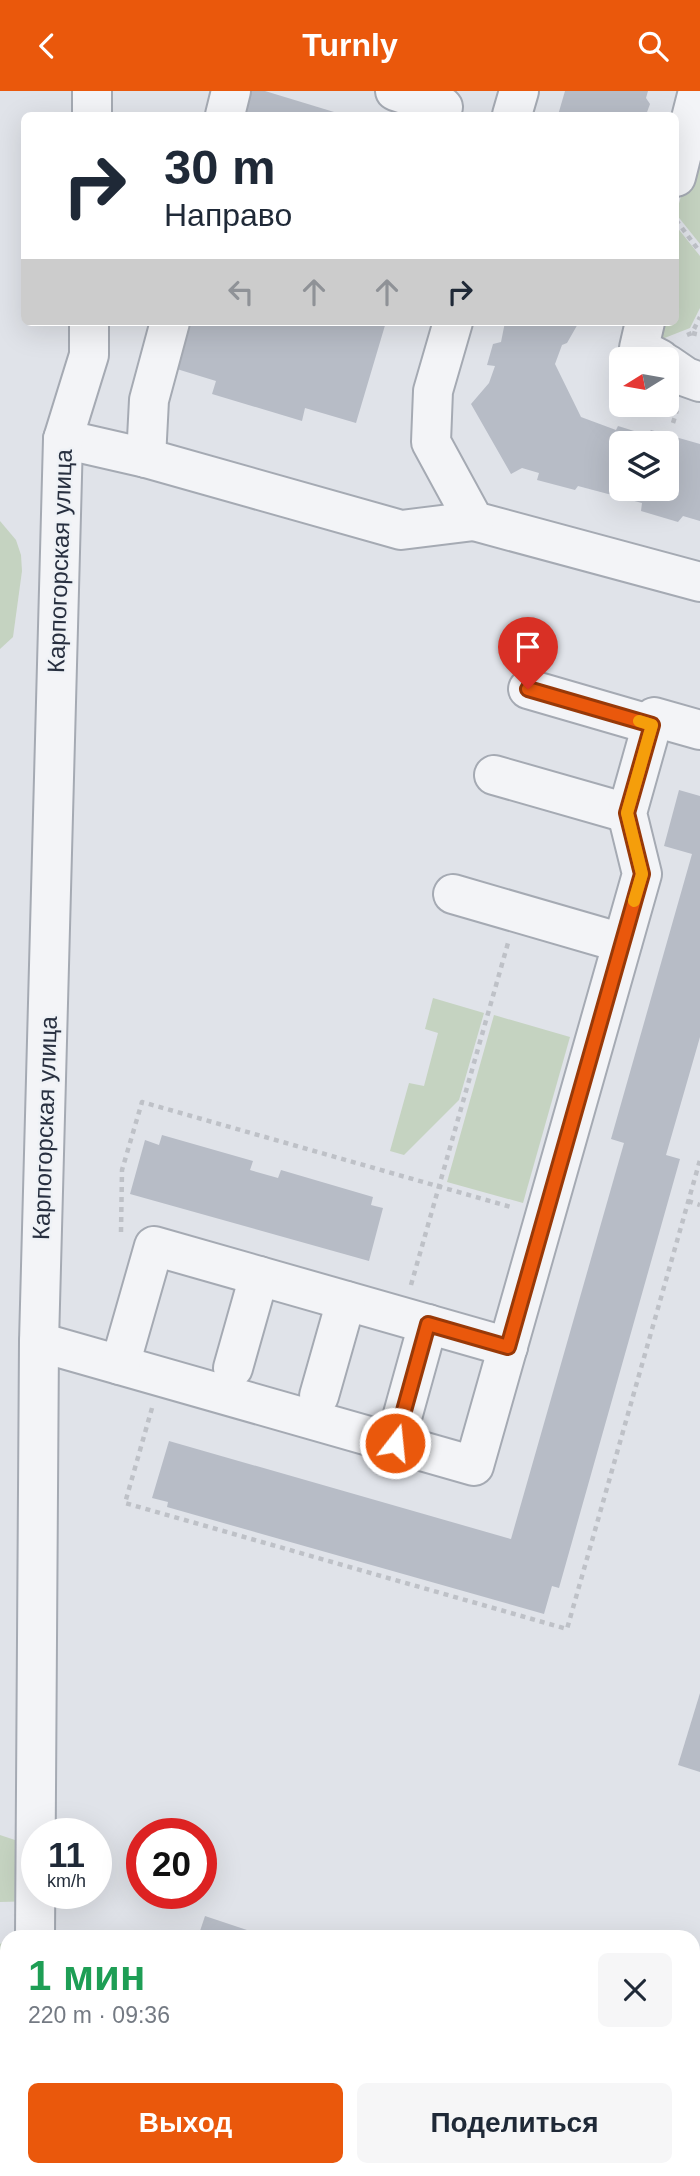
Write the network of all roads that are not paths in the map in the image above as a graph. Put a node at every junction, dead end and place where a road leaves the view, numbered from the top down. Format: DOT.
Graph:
graph roads {
  1 [pos="92,91"];
  2 [pos="231,91"];
  3 [pos="395,91"];
  4 [pos="519,91"];
  5 [pos="698,91"];
  6 [pos="443,107"];
  7 [pos="92,112"];
  8 [pos="226,112"];
  9 [pos="513,112"];
  10 [pos="679,165"];
  11 [pos="89,326"];
  12 [pos="169,326"];
  13 [pos="452,326"];
  14 [pos="644,326"];
  15 [pos="639,347"];
  16 [pos="679,371"];
  17 [pos="700,382"];
  18 [pos="63,439"];
  19 [pos="146,458"];
  20 [pos="474,521"];
  21 [pos="700,582"];
  22 [pos="528,689"];
  23 [pos="652,725"];
  24 [pos="700,730"];
  25 [pos="494,775"];
  26 [pos="627,813"];
  27 [pos="453,894"];
  28 [pos="622,943"];
  29 [pos="259,1276"];
  30 [pos="346,1301"];
  31 [pos="415,1320"];
  32 [pos="39,1342"];
  33 [pos="508,1347"];
  34 [pos="120,1365"];
  35 [pos="233,1368"];
  36 [pos="319,1396"];
  37 [pos="395,1443"];
  38 [pos="35,1930"];
  1 -- 7 [label="street"];
  2 -- 8 [label="street"];
  3 -- 6 [label="street"];
  4 -- 9 [label="street"];
  5 -- 10 [label="street"];
  11 -- 18 [label="street, Карпогорская улица"];
  12 -- 19 [label="street"];
  13 -- 20 [label="street"];
  14 -- 15 [label="street"];
  16 -- 17 [label="street"];
  18 -- 19 [label="street"];
  18 -- 32 [label="street, Карпогорская улица"];
  19 -- 20 [label="street"];
  20 -- 21 [label="street"];
  22 -- 23 [label="street"];
  23 -- 24 [label="street"];
  23 -- 26 [label="street"];
  25 -- 26 [label="street"];
  26 -- 28 [label="street"];
  27 -- 28 [label="street"];
  28 -- 33 [label="street"];
  29 -- 30 [label="street"];
  29 -- 34 [label="street"];
  29 -- 35 [label="street"];
  30 -- 31 [label="street"];
  30 -- 36 [label="street"];
  31 -- 33 [label="street"];
  31 -- 37 [label="street"];
  32 -- 34 [label="street"];
  32 -- 38 [label="street, Карпогорская улица"];
  33 -- 37 [label="street"];
  34 -- 37 [label="street"];
}
